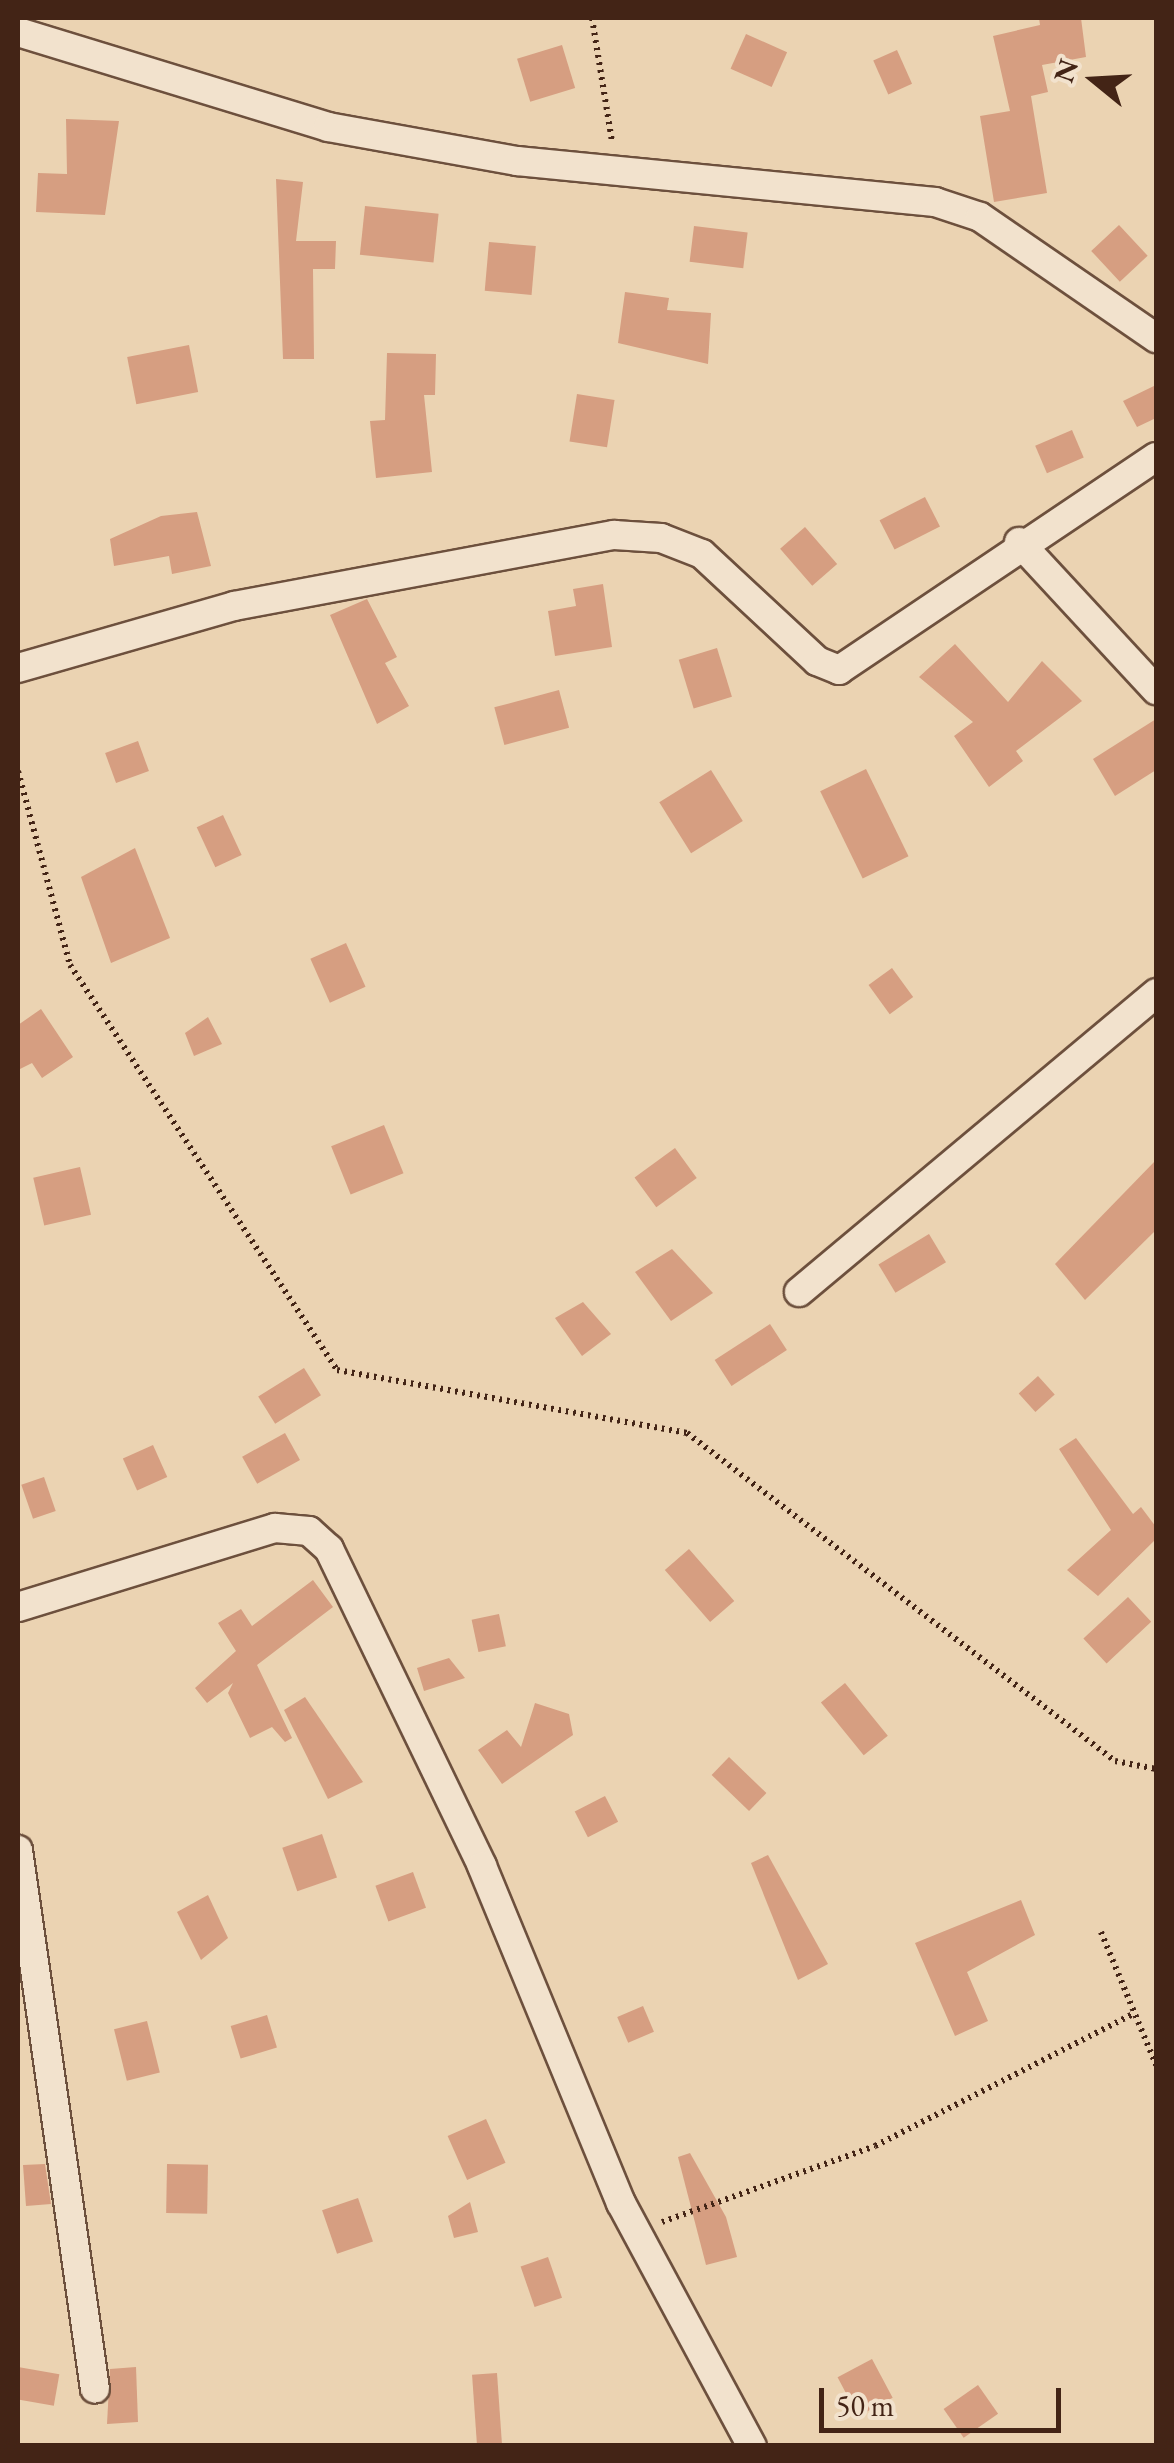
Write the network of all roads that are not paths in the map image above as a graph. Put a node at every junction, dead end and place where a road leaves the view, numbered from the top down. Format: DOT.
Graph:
graph roads {
  1 [pos="18,32"];
  2 [pos="1156,338"];
  3 [pos="1156,457"];
  4 [pos="1019,542"];
  5 [pos="18,668"];
  6 [pos="1156,690"];
  7 [pos="1156,992"];
  8 [pos="799,1292"];
  9 [pos="18,1608"];
  10 [pos="18,1850"];
  11 [pos="28,1989"];
  12 [pos="96,2389"];
  13 [pos="752,2446"];
  1 -- 2 [label="street"];
  3 -- 4 [label="street"];
  4 -- 5 [label="street"];
  4 -- 6 [label="street"];
  7 -- 8 [label="street"];
  9 -- 13 [label="street"];
  10 -- 11 [label="street"];
  11 -- 12 [label="street"];
}
